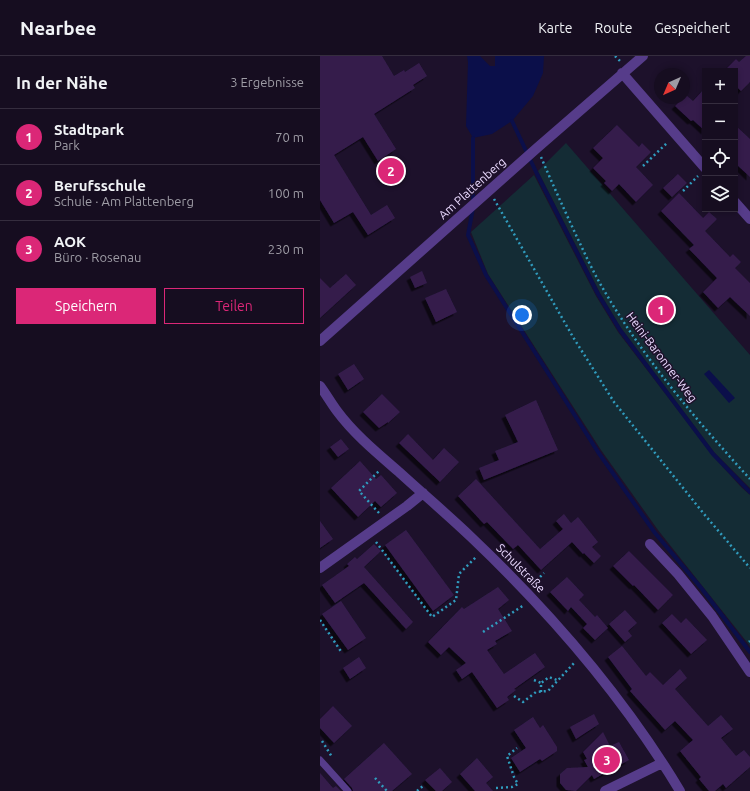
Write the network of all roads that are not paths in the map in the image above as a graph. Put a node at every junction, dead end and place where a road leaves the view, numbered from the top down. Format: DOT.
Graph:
graph roads {
  1 [pos="643,56"];
  2 [pos="622,73"];
  3 [pos="702,171"];
  4 [pos="738,205"];
  5 [pos="750,219"];
  6 [pos="320,341"];
  7 [pos="320,386"];
  8 [pos="423,493"];
  9 [pos="650,544"];
  10 [pos="320,568"];
  11 [pos="750,672"];
  12 [pos="320,760"];
  13 [pos="662,762"];
  14 [pos="348,791"];
  15 [pos="605,791"];
  16 [pos="680,791"];
  1 -- 2 [label="street, Am Plattenberg"];
  2 -- 3 [label="street"];
  2 -- 6 [label="street, Am Plattenberg"];
  4 -- 5 [label="street"];
  7 -- 8 [label="street, Schulstraße"];
  8 -- 10 [label="street"];
  8 -- 13 [label="street, Schulstraße"];
  9 -- 11 [label="street"];
  12 -- 14 [label="lane"];
  13 -- 15 [label="street"];
  13 -- 16 [label="street, Schulstraße"];
}
